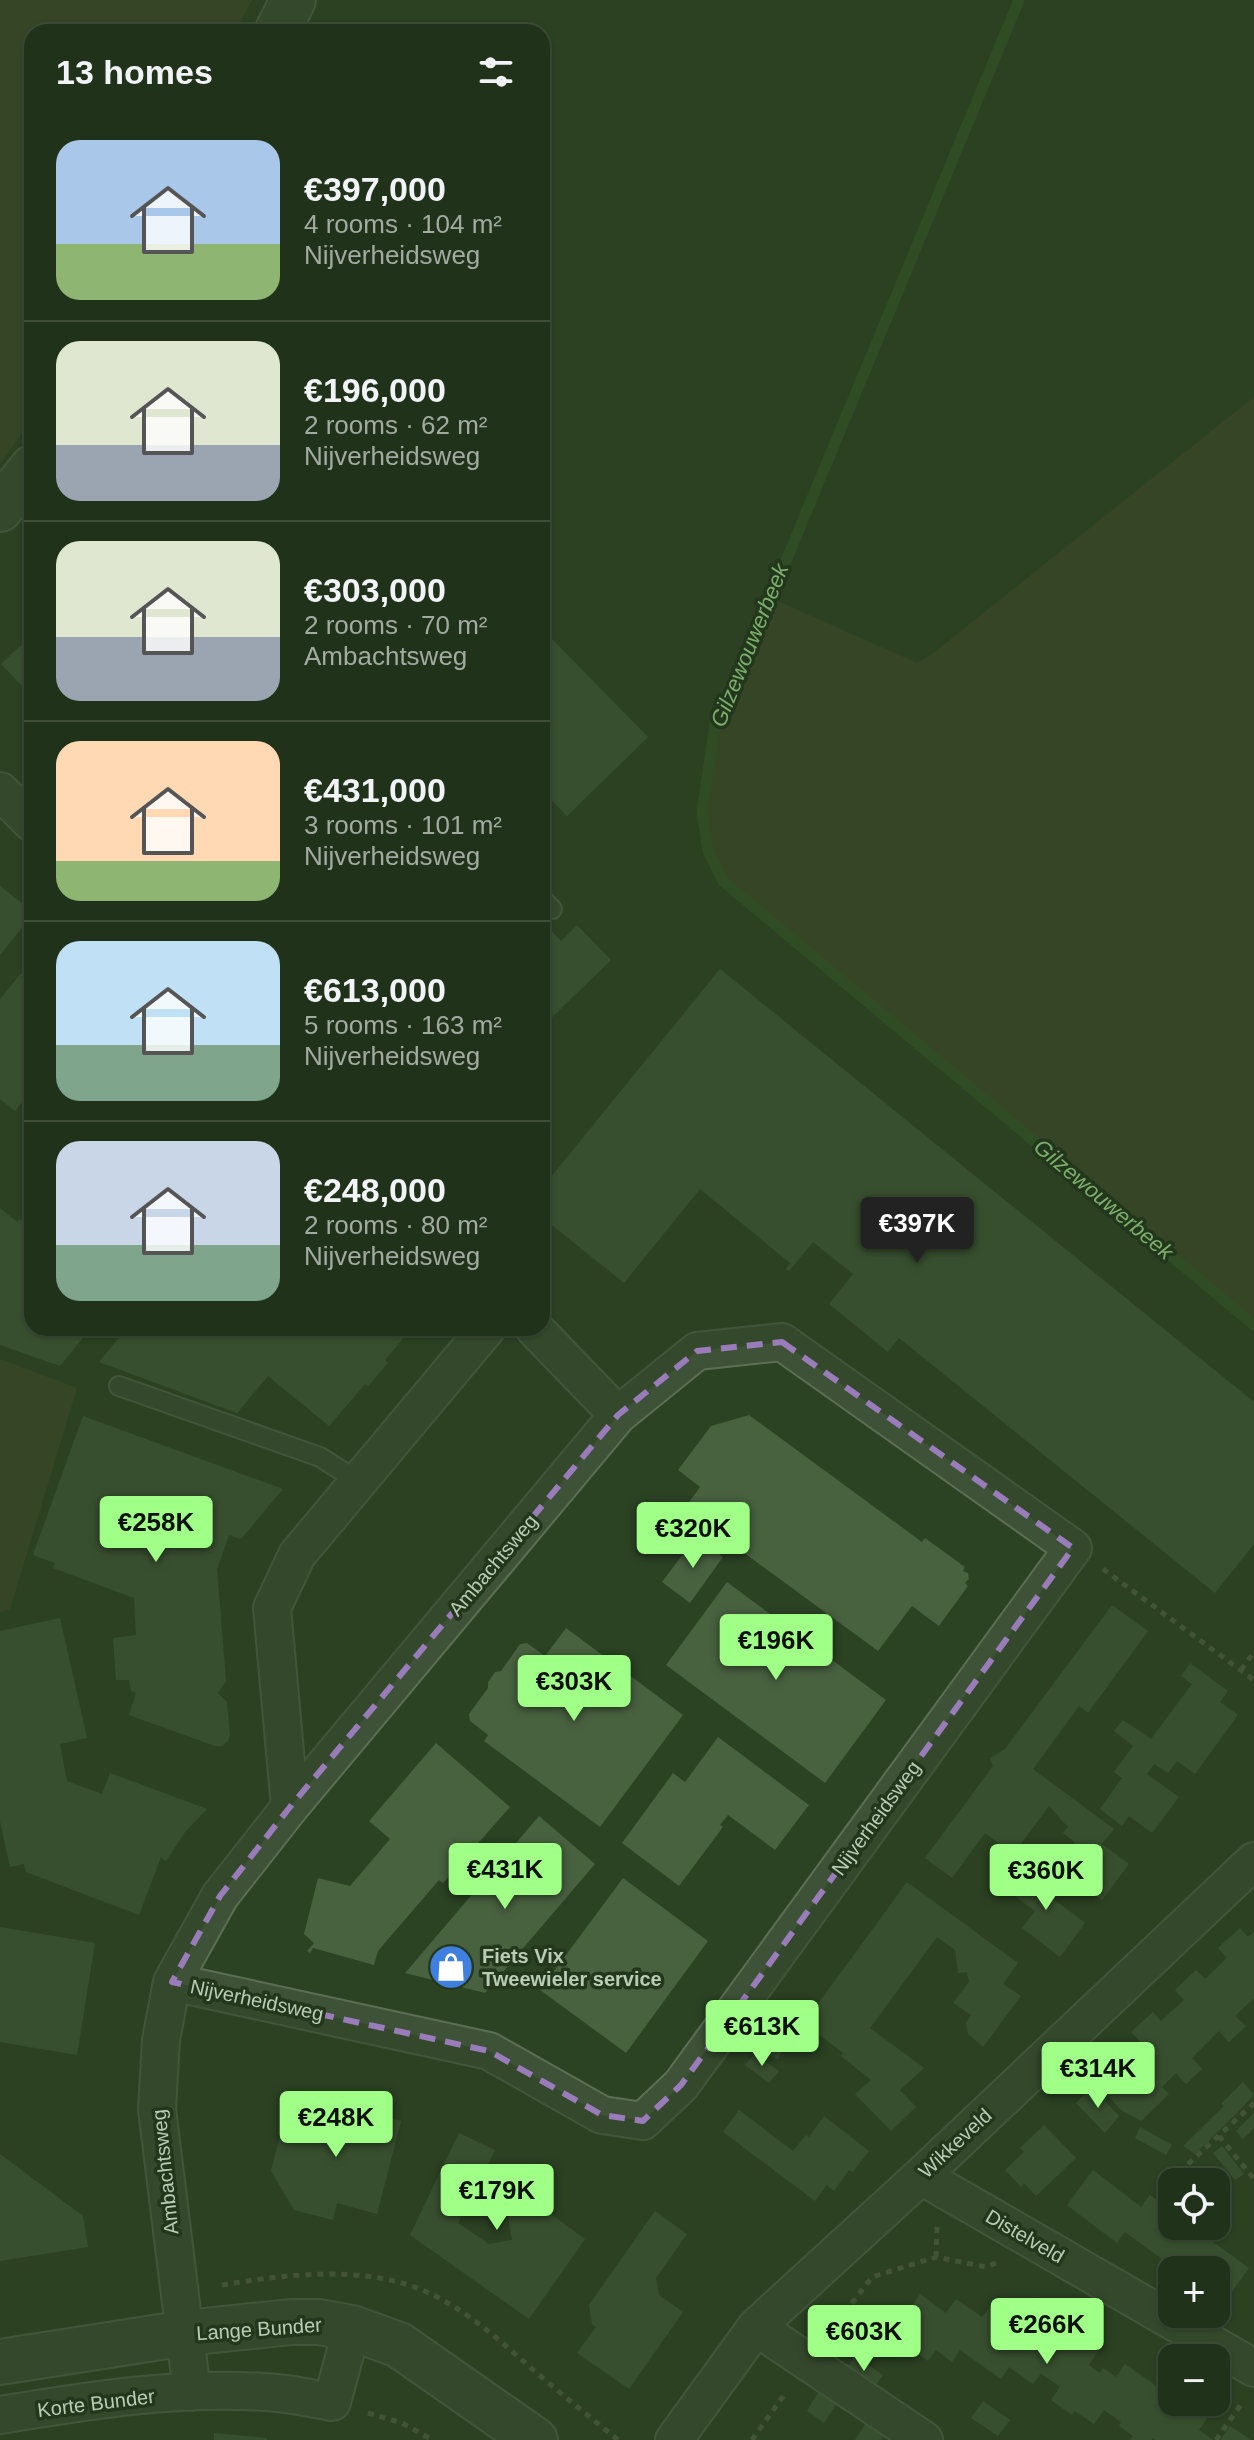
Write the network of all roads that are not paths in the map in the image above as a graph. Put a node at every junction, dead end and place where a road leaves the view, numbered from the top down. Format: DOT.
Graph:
graph roads {
  1 [pos="293,0"];
  2 [pos="281,24"];
  3 [pos="24,478"];
  4 [pos="0,509"];
  5 [pos="0,791"];
  6 [pos="24,815"];
  7 [pos="480,1336"];
  8 [pos="542,1336"];
  9 [pos="119,1386"];
  10 [pos="618,1415"];
  11 [pos="359,1482"];
  12 [pos="290,1807"];
  13 [pos="1254,1861"];
  14 [pos="172,1982"];
  15 [pos="921,2176"];
  16 [pos="756,2327"];
  17 [pos="352,2328"];
  18 [pos="186,2333"];
  19 [pos="0,2362"];
  20 [pos="1250,2382"];
  21 [pos="192,2392"];
  22 [pos="0,2415"];
  23 [pos="535,2440"];
  24 [pos="674,2440"];
  25 [pos="924,2440"];
  1 -- 2 [label="street"];
  3 -- 4 [label="street"];
  5 -- 6 [label="street"];
  7 -- 11 [label="street"];
  8 -- 10 [label="street"];
  9 -- 11 [label="lane"];
  10 -- 12 [label="street, Ambachtsweg"];
  10 -- 14 [label="street, Nijverheidsweg"];
  11 -- 12 [label="street"];
  12 -- 14 [label="street, Ambachtsweg"];
  13 -- 15 [label="street, Wikkeveld"];
  14 -- 18 [label="street, Ambachtsweg"];
  15 -- 16 [label="street, Wikkeveld"];
  15 -- 20 [label="street, Distelveld"];
  16 -- 24 [label="street, Wikkeveld"];
  16 -- 25 [label="street"];
  17 -- 18 [label="street, Lange Bunder"];
  17 -- 21 [label="street, Korte Bunder"];
  17 -- 23 [label="street, Lange Bunder"];
  18 -- 19 [label="street, Lange Bunder"];
  18 -- 21 [label="street"];
  21 -- 22 [label="street, Korte Bunder"];
}
